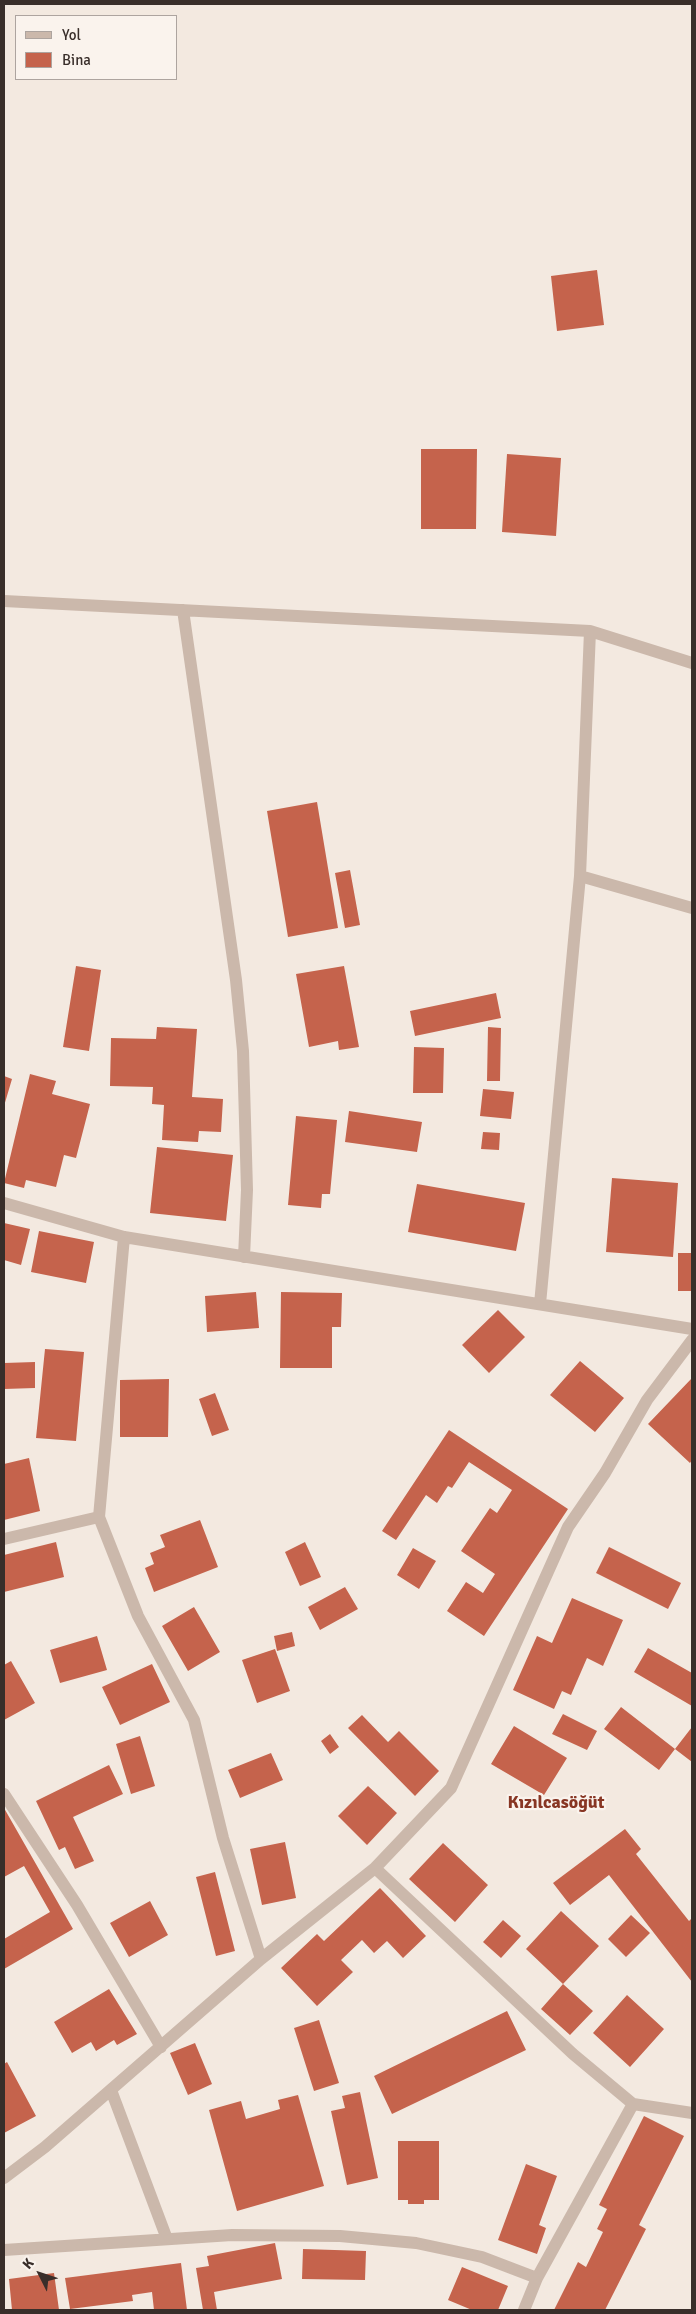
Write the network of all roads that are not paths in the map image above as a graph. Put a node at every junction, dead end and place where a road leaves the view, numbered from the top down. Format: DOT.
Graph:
graph roads {
  1 [pos="4,601"];
  2 [pos="183,610"];
  3 [pos="590,631"];
  4 [pos="692,663"];
  5 [pos="580,876"];
  6 [pos="692,908"];
  7 [pos="4,1202"];
  8 [pos="124,1238"];
  9 [pos="244,1257"];
  10 [pos="540,1304"];
  11 [pos="692,1329"];
  12 [pos="692,1340"];
  13 [pos="99,1517"];
  14 [pos="4,1539"];
  15 [pos="4,1794"];
  16 [pos="375,1868"];
  17 [pos="261,1959"];
  18 [pos="161,2046"];
  19 [pos="111,2090"];
  20 [pos="633,2104"];
  21 [pos="692,2113"];
  22 [pos="4,2178"];
  23 [pos="167,2239"];
  24 [pos="4,2250"];
  25 [pos="536,2278"];
  26 [pos="524,2310"];
  1 -- 2 [label="street"];
  2 -- 3 [label="street"];
  2 -- 9 [label="street"];
  3 -- 4 [label="street"];
  3 -- 5 [label="street"];
  5 -- 6 [label="street"];
  5 -- 10 [label="street"];
  7 -- 8 [label="street"];
  8 -- 9 [label="street"];
  8 -- 13 [label="street"];
  9 -- 10 [label="street"];
  10 -- 11 [label="street"];
  12 -- 16 [label="street"];
  13 -- 14 [label="street"];
  13 -- 17 [label="street"];
  15 -- 18 [label="street"];
  16 -- 17 [label="street"];
  16 -- 20 [label="street"];
  17 -- 18 [label="street"];
  18 -- 19 [label="street"];
  19 -- 22 [label="street"];
  19 -- 23 [label="street"];
  20 -- 21 [label="street"];
  20 -- 25 [label="street"];
  23 -- 24 [label="street"];
  23 -- 25 [label="street"];
  25 -- 26 [label="street"];
}
